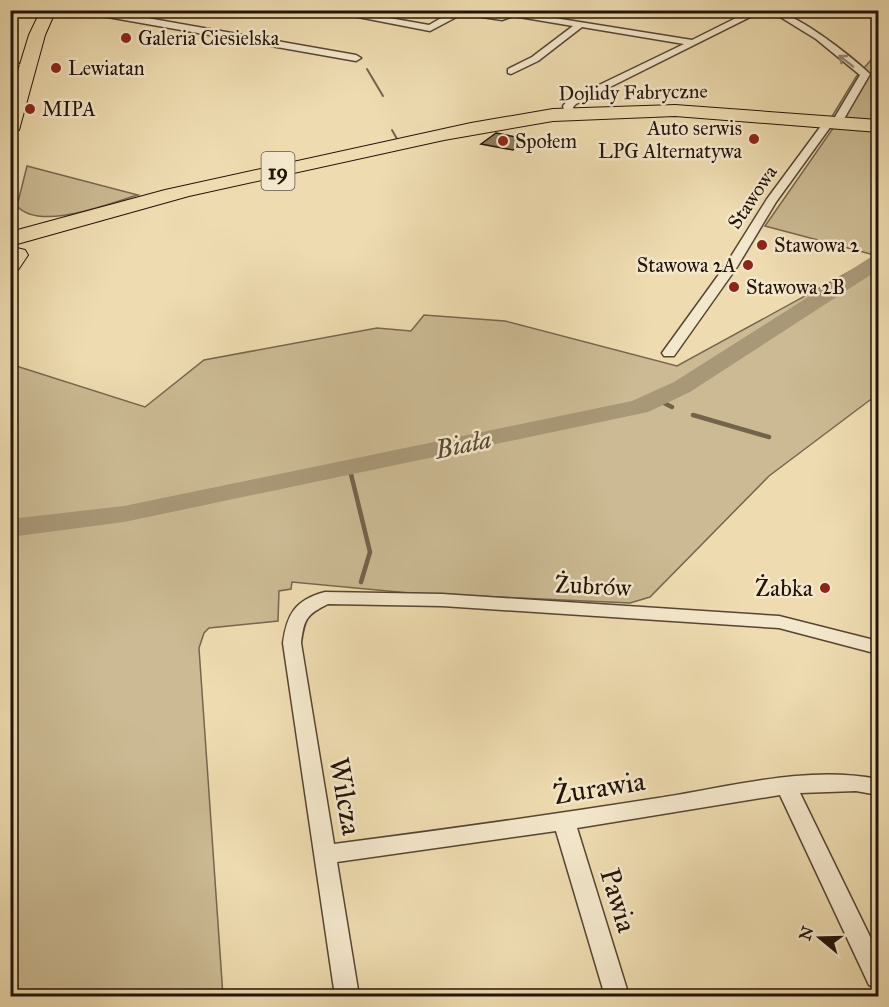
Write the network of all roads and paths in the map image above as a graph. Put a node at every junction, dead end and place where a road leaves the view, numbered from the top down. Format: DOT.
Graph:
graph roads {
  1 [pos="36,10"];
  2 [pos="326,10"];
  3 [pos="760,10"];
  4 [pos="773,10"];
  5 [pos="49,11"];
  6 [pos="98,11"];
  7 [pos="462,11"];
  8 [pos="519,12"];
  9 [pos="582,24"];
  10 [pos="694,43"];
  11 [pos="356,58"];
  12 [pos="12,71"];
  13 [pos="511,71"];
  14 [pos="570,114"];
  15 [pos="832,122"];
  16 [pos="879,126"];
  17 [pos="10,130"];
  18 [pos="165,196"];
  19 [pos="12,245"];
  20 [pos="669,353"];
  21 [pos="304,608"];
  22 [pos="879,647"];
  23 [pos="879,787"];
  24 [pos="787,788"];
  25 [pos="564,822"];
  26 [pos="327,854"];
  27 [pos="879,977"];
  28 [pos="347,996"];
  29 [pos="617,996"];
  1 -- 12 [label="highway"];
  2 -- 7 [label="street"];
  3 -- 10 [label="street"];
  15 -- 4 [label="street, Stawowa, one-way"];
  5 -- 6 [label="street"];
  5 -- 17 [label="highway"];
  6 -- 11 [label="street"];
  7 -- 8 [label="street"];
  8 -- 9 [label="street"];
  9 -- 10 [label="street"];
  9 -- 13 [label="street"];
  10 -- 14 [label="street"];
  14 -- 15 [label="highway, Dojlidy Fabryczne / 19"];
  14 -- 18 [label="highway, Dojlidy Fabryczne / 19"];
  15 -- 16 [label="highway, Dojlidy Fabryczne / 19"];
  15 -- 20 [label="street, Stawowa"];
  18 -- 19 [label="highway, 19"];
  18 -- 19 [label="highway, 19"];
  21 -- 22 [label="street, Żubrów"];
  21 -- 26 [label="street, Wilcza"];
  23 -- 24 [label="street, Żurawia"];
  24 -- 25 [label="street, Żurawia"];
  24 -- 27 [label="street"];
  25 -- 26 [label="street, Żurawia"];
  25 -- 29 [label="street, Pawia"];
  26 -- 28 [label="street, Wilcza"];
}
